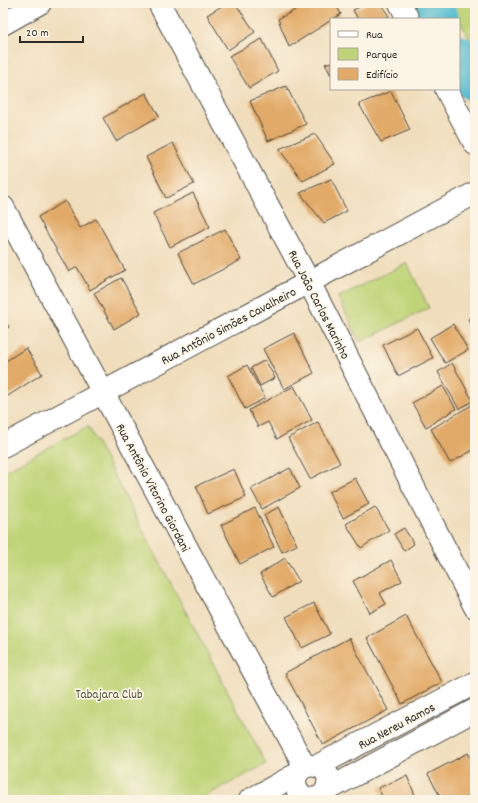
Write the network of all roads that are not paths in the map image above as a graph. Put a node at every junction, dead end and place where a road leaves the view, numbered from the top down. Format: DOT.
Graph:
graph roads {
  1 [pos="40,3"];
  2 [pos="159,3"];
  3 [pos="400,3"];
  4 [pos="408,18"];
  5 [pos="3,24"];
  6 [pos="447,90"];
  7 [pos="475,144"];
  8 [pos="475,193"];
  9 [pos="3,207"];
  10 [pos="309,282"];
  11 [pos="102,392"];
  12 [pos="3,446"];
  13 [pos="475,607"];
  14 [pos="475,683"];
  15 [pos="475,710"];
  16 [pos="399,723"];
  17 [pos="410,746"];
  18 [pos="306,769"];
  19 [pos="316,798"];
  20 [pos="250,800"];
  1 -- 5 [label="street"];
  2 -- 10 [label="street, Rua João Carlos Marinho"];
  3 -- 4 [label="street"];
  6 -- 7 [label="street"];
  8 -- 10 [label="street, Rua Antônio Simões Cavalheiro"];
  9 -- 11 [label="street, Rua Antônio Vitorino Giordani"];
  10 -- 11 [label="street, Rua Antônio Simões Cavalheiro"];
  10 -- 13 [label="street, Rua João Carlos Marinho"];
  11 -- 12 [label="street, Rua Antônio Simões Cavalheiro"];
  11 -- 18 [label="street, Rua Antônio Vitorino Giordani"];
  14 -- 16 [label="street, Rua Nereu Ramos"];
  15 -- 17 [label="street, Rua Nereu Ramos"];
  16 -- 17 [label="street"];
  16 -- 18 [label="street, Rua Nereu Ramos"];
  17 -- 19 [label="street, Rua Nereu Ramos"];
  18 -- 19 [label="street"];
  18 -- 19 [label="street"];
  18 -- 20 [label="street, Rua Nereu Ramos"];
}
